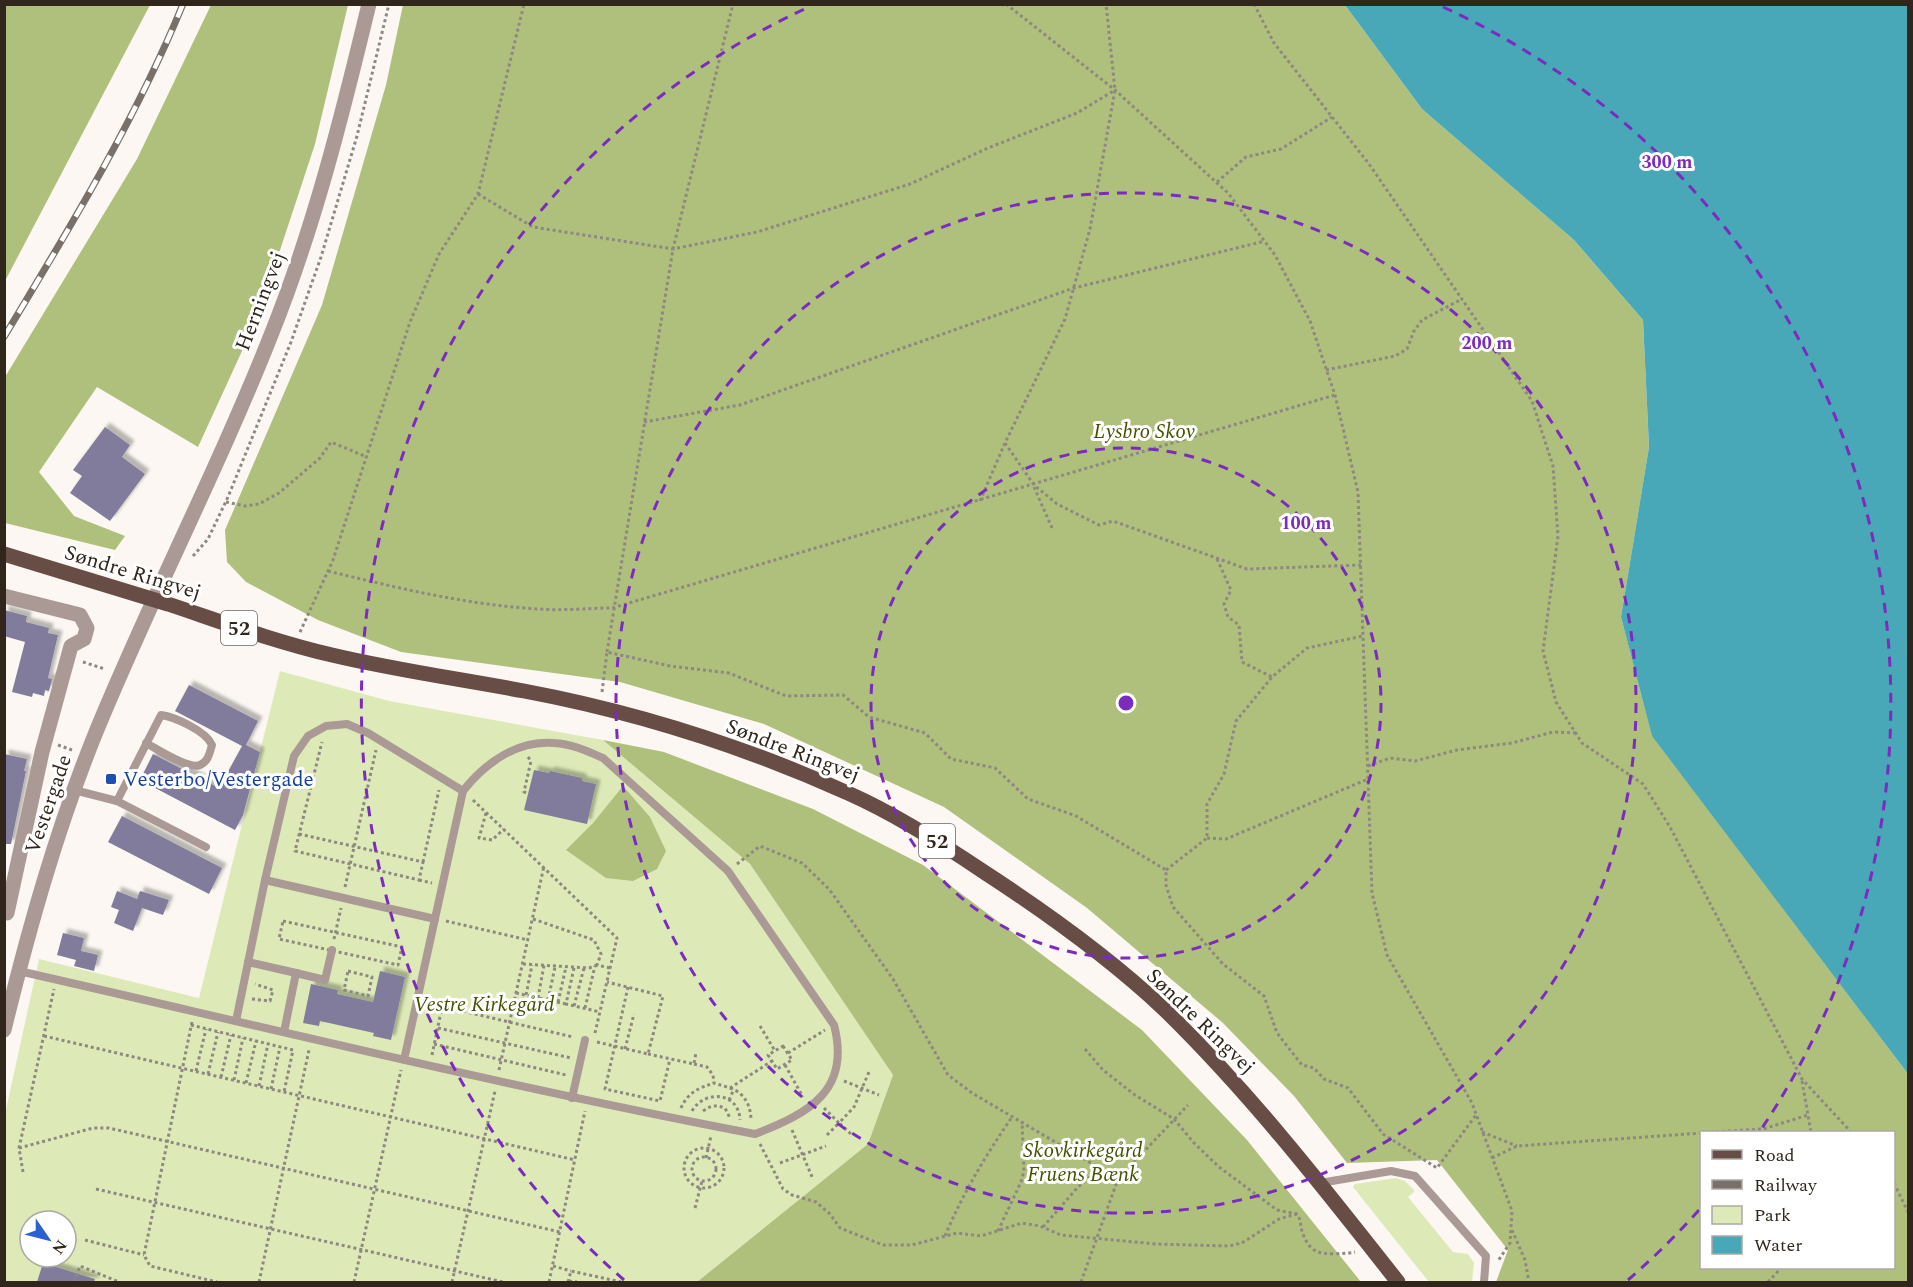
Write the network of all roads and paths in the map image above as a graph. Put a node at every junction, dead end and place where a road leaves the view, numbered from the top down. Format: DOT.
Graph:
graph roads {
  1 [pos="369,4"];
  2 [pos="524,4"];
  3 [pos="733,4"];
  4 [pos="1006,4"];
  5 [pos="1106,4"];
  6 [pos="1254,4"];
  7 [pos="1115,90"];
  8 [pos="1332,117"];
  9 [pos="1217,182"];
  10 [pos="478,194"];
  11 [pos="1265,242"];
  12 [pos="673,249"];
  13 [pos="1074,288"];
  14 [pos="1462,299"];
  15 [pos="1326,370"];
  16 [pos="1335,395"];
  17 [pos="644,422"];
  18 [pos="1005,443"];
  19 [pos="367,457"];
  20 [pos="1034,485"];
  21 [pos="980,501"];
  22 [pos="226,502"];
  23 [pos="1052,528"];
  24 [pos="4,554"];
  25 [pos="1217,559"];
  26 [pos="1360,565"];
  27 [pos="328,571"];
  28 [pos="4,596"];
  29 [pos="154,600"];
  30 [pos="612,608"];
  31 [pos="1363,636"];
  32 [pos="295,645"];
  33 [pos="607,652"];
  34 [pos="68,657"];
  35 [pos="122,674"];
  36 [pos="1272,677"];
  37 [pos="600,709"];
  38 [pos="326,726"];
  39 [pos="1576,733"];
  40 [pos="379,739"];
  41 [pos="45,741"];
  42 [pos="146,743"];
  43 [pos="522,747"];
  44 [pos="88,754"];
  45 [pos="1368,766"];
  46 [pos="442,778"];
  47 [pos="1368,779"];
  48 [pos="75,790"];
  49 [pos="463,791"];
  50 [pos="529,793"];
  51 [pos="117,801"];
  52 [pos="486,812"];
  53 [pos="504,828"];
  54 [pos="298,834"];
  55 [pos="1207,838"];
  56 [pos="206,847"];
  57 [pos="353,847"];
  58 [pos="423,862"];
  59 [pos="1166,870"];
  60 [pos="728,872"];
  61 [pos="265,880"];
  62 [pos="6,913"];
  63 [pos="32,919"];
  64 [pos="435,919"];
  65 [pos="533,919"];
  66 [pos="528,940"];
  67 [pos="332,950"];
  68 [pos="248,962"];
  69 [pos="523,964"];
  70 [pos="532,965"];
  71 [pos="544,965"];
  72 [pos="596,965"];
  73 [pos="555,966"];
  74 [pos="566,967"];
  75 [pos="574,968"];
  76 [pos="584,968"];
  77 [pos="610,968"];
  78 [pos="19,971"];
  79 [pos="348,971"];
  80 [pos="296,974"];
  81 [pos="56,980"];
  82 [pos="244,981"];
  83 [pos="607,982"];
  84 [pos="628,987"];
  85 [pos="516,993"];
  86 [pos="526,995"];
  87 [pos="241,996"];
  88 [pos="538,998"];
  89 [pos="548,1000"];
  90 [pos="417,1001"];
  91 [pos="558,1002"];
  92 [pos="566,1004"];
  93 [pos="574,1006"];
  94 [pos="442,1007"];
  95 [pos="585,1008"];
  96 [pos="194,1012"];
  97 [pos="600,1012"];
  98 [pos="634,1014"];
  99 [pos="236,1021"];
  100 [pos="191,1025"];
  101 [pos="834,1025"];
  102 [pos="760,1026"];
  103 [pos="438,1028"];
  104 [pos="206,1029"];
  105 [pos="4,1030"];
  106 [pos="218,1032"];
  107 [pos="284,1032"];
  108 [pos="231,1035"];
  109 [pos="44,1036"];
  110 [pos="243,1038"];
  111 [pos="311,1038"];
  112 [pos="585,1040"];
  113 [pos="256,1041"];
  114 [pos="268,1044"];
  115 [pos="434,1044"];
  116 [pos="614,1046"];
  117 [pos="280,1047"];
  118 [pos="625,1049"];
  119 [pos="1085,1049"];
  120 [pos="775,1051"];
  121 [pos="696,1052"];
  122 [pos="788,1053"];
  123 [pos="648,1054"];
  124 [pos="670,1059"];
  125 [pos="404,1060"];
  126 [pos="580,1060"];
  127 [pos="772,1061"];
  128 [pos="694,1064"];
  129 [pos="785,1065"];
  130 [pos="429,1066"];
  131 [pos="182,1068"];
  132 [pos="196,1072"];
  133 [pos="869,1072"];
  134 [pos="208,1075"];
  135 [pos="834,1076"];
  136 [pos="221,1077"];
  137 [pos="576,1078"];
  138 [pos="1802,1079"];
  139 [pos="234,1080"];
  140 [pos="246,1083"];
  141 [pos="714,1083"];
  142 [pos="259,1086"];
  143 [pos="862,1088"];
  144 [pos="271,1089"];
  145 [pos="732,1089"];
  146 [pos="284,1092"];
  147 [pos="879,1095"];
  148 [pos="299,1096"];
  149 [pos="572,1098"];
  150 [pos="729,1100"];
  151 [pos="586,1101"];
  152 [pos="817,1101"];
  153 [pos="1188,1105"];
  154 [pos="808,1108"];
  155 [pos="1476,1115"];
  156 [pos="1808,1115"];
  157 [pos="391,1117"];
  158 [pos="1012,1117"];
  159 [pos="679,1119"];
  160 [pos="1174,1119"];
  161 [pos="788,1120"];
  162 [pos="688,1121"];
  163 [pos="1022,1122"];
  164 [pos="839,1123"];
  165 [pos="713,1126"];
  166 [pos="740,1131"];
  167 [pos="1728,1131"];
  168 [pos="1811,1131"];
  169 [pos="1850,1131"];
  170 [pos="1482,1132"];
  171 [pos="1700,1133"];
  172 [pos="755,1134"];
  173 [pos="851,1134"];
  174 [pos="827,1135"];
  175 [pos="168,1140"];
  176 [pos="826,1146"];
  177 [pos="1517,1146"];
  178 [pos="19,1148"];
  179 [pos="708,1149"];
  180 [pos="803,1155"];
  181 [pos="706,1158"];
  182 [pos="1492,1158"];
  183 [pos="575,1160"];
  184 [pos="780,1163"];
  185 [pos="283,1168"];
  186 [pos="1100,1169"];
  187 [pos="716,1171"];
  188 [pos="23,1172"];
  189 [pos="724,1173"];
  190 [pos="813,1179"];
  191 [pos="1118,1179"];
  192 [pos="702,1181"];
  193 [pos="1320,1183"];
  194 [pos="1895,1187"];
  195 [pos="375,1188"];
  196 [pos="700,1188"];
  197 [pos="96,1189"];
  198 [pos="155,1202"];
  199 [pos="695,1208"];
  200 [pos="1908,1212"];
  201 [pos="1297,1214"];
  202 [pos="1043,1227"];
  203 [pos="1511,1227"];
  204 [pos="270,1229"];
  205 [pos="998,1231"];
  206 [pos="560,1232"];
  207 [pos="945,1236"];
  208 [pos="1097,1238"];
  209 [pos="85,1240"];
  210 [pos="1372,1249"];
  211 [pos="362,1250"];
  212 [pos="144,1255"];
  213 [pos="553,1266"];
  214 [pos="1780,1269"];
  215 [pos="571,1271"];
  216 [pos="74,1282"];
  217 [pos="118,1282"];
  218 [pos="217,1282"];
  219 [pos="259,1282"];
  220 [pos="354,1282"];
  221 [pos="503,1282"];
  222 [pos="549,1282"];
  223 [pos="569,1282"];
  224 [pos="577,1282"];
  225 [pos="621,1282"];
  226 [pos="1081,1282"];
  227 [pos="1398,1282"];
  228 [pos="1484,1282"];
  229 [pos="1529,1282"];
  230 [pos="1768,1282"];
  1 -- 29 [label="street, Herningvej"];
  2 -- 10 [label="path"];
  3 -- 12 [label="path"];
  4 -- 7 [label="path"];
  5 -- 7 [label="path"];
  6 -- 8 [label="path"];
  7 -- 9 [label="path"];
  7 -- 12 [label="path"];
  7 -- 13 [label="path"];
  8 -- 9 [label="path"];
  8 -- 14 [label="path"];
  9 -- 11 [label="path"];
  10 -- 12 [label="path"];
  10 -- 19 [label="path"];
  11 -- 13 [label="path"];
  11 -- 15 [label="path"];
  12 -- 17 [label="path"];
  13 -- 17 [label="path"];
  13 -- 18 [label="path"];
  14 -- 15 [label="path"];
  14 -- 39 [label="path"];
  15 -- 16 [label="path"];
  16 -- 20 [label="path"];
  16 -- 26 [label="path"];
  17 -- 30 [label="path"];
  18 -- 20 [label="path"];
  18 -- 21 [label="path"];
  19 -- 22 [label="path"];
  19 -- 27 [label="path"];
  20 -- 21 [label="path"];
  20 -- 23 [label="path"];
  20 -- 25 [label="path"];
  21 -- 30 [label="path"];
  24 -- 29 [label="main road, Søndre Ringvej / 52"];
  25 -- 26 [label="path"];
  25 -- 36 [label="path"];
  26 -- 31 [label="path"];
  27 -- 30 [label="path"];
  27 -- 32 [label="path"];
  28 -- 34 [label="street"];
  29 -- 32 [label="main road, Søndre Ringvej / 52"];
  29 -- 35 [label="street, Vestergade"];
  30 -- 33 [label="path"];
  31 -- 36 [label="path"];
  31 -- 45 [label="path"];
  32 -- 37 [label="main road, Søndre Ringvej / 52"];
  33 -- 37 [label="path"];
  33 -- 59 [label="path"];
  34 -- 35 [label="path"];
  34 -- 41 [label="street"];
  35 -- 44 [label="street, Vestergade"];
  36 -- 55 [label="path"];
  37 -- 193 [label="main road, Søndre Ringvej / 52"];
  38 -- 40 [label="lane"];
  38 -- 54 [label="path"];
  38 -- 61 [label="lane"];
  39 -- 45 [label="path"];
  39 -- 138 [label="path"];
  40 -- 46 [label="lane"];
  40 -- 57 [label="path"];
  41 -- 44 [label="path"];
  41 -- 62 [label="street"];
  42 -- 42 [label="lane"];
  42 -- 51 [label="lane"];
  43 -- 49 [label="lane"];
  43 -- 50 [label="path"];
  43 -- 60 [label="lane"];
  44 -- 48 [label="street, Vestergade"];
  45 -- 47 [label="path"];
  46 -- 49 [label="lane"];
  46 -- 58 [label="path"];
  47 -- 55 [label="path"];
  47 -- 155 [label="path"];
  48 -- 51 [label="lane"];
  48 -- 63 [label="street, Vestergade"];
  49 -- 52 [label="path"];
  49 -- 64 [label="lane"];
  51 -- 56 [label="lane"];
  52 -- 53 [label="path"];
  52 -- 53 [label="path"];
  53 -- 77 [label="path"];
  54 -- 57 [label="path"];
  54 -- 58 [label="path"];
  55 -- 59 [label="path"];
  57 -- 58 [label="path"];
  59 -- 155 [label="path"];
  60 -- 101 [label="lane"];
  60 -- 158 [label="path"];
  61 -- 64 [label="lane"];
  61 -- 68 [label="lane"];
  62 -- 63 [label="street"];
  63 -- 78 [label="street, Vestergade"];
  64 -- 66 [label="path"];
  64 -- 90 [label="lane"];
  65 -- 72 [label="path"];
  67 -- 80 [label="lane"];
  68 -- 80 [label="lane"];
  68 -- 82 [label="lane"];
  69 -- 70 [label="path"];
  70 -- 71 [label="path"];
  70 -- 86 [label="path"];
  71 -- 73 [label="path"];
  71 -- 88 [label="path"];
  72 -- 76 [label="path"];
  72 -- 77 [label="path"];
  72 -- 95 [label="path"];
  73 -- 74 [label="path"];
  73 -- 89 [label="path"];
  74 -- 75 [label="path"];
  74 -- 91 [label="path"];
  75 -- 76 [label="path"];
  75 -- 92 [label="path"];
  76 -- 93 [label="path"];
  77 -- 83 [label="path"];
  78 -- 81 [label="lane"];
  78 -- 105 [label="street, Vestergade"];
  79 -- 79 [label="path"];
  80 -- 107 [label="lane"];
  81 -- 96 [label="lane"];
  81 -- 109 [label="path"];
  82 -- 87 [label="lane"];
  82 -- 87 [label="path"];
  83 -- 84 [label="path"];
  83 -- 97 [label="path"];
  84 -- 116 [label="path"];
  84 -- 123 [label="path"];
  85 -- 86 [label="path"];
  86 -- 88 [label="path"];
  87 -- 99 [label="lane"];
  88 -- 89 [label="path"];
  89 -- 91 [label="path"];
  90 -- 94 [label="path"];
  90 -- 125 [label="lane"];
  91 -- 92 [label="path"];
  92 -- 93 [label="path"];
  93 -- 95 [label="path"];
  94 -- 103 [label="path"];
  94 -- 112 [label="path"];
  95 -- 97 [label="path"];
  96 -- 99 [label="lane"];
  96 -- 100 [label="path"];
  97 -- 116 [label="path"];
  98 -- 118 [label="path"];
  99 -- 107 [label="lane"];
  100 -- 104 [label="path"];
  100 -- 131 [label="path"];
  101 -- 122 [label="path"];
  101 -- 135 [label="lane"];
  102 -- 120 [label="path"];
  103 -- 115 [label="path"];
  103 -- 126 [label="path"];
  104 -- 106 [label="path"];
  104 -- 132 [label="path"];
  106 -- 108 [label="path"];
  106 -- 134 [label="path"];
  107 -- 111 [label="lane"];
  108 -- 110 [label="path"];
  108 -- 136 [label="path"];
  109 -- 131 [label="path"];
  109 -- 178 [label="path"];
  110 -- 113 [label="path"];
  110 -- 139 [label="path"];
  111 -- 125 [label="lane"];
  111 -- 148 [label="path"];
  112 -- 126 [label="lane"];
  113 -- 114 [label="path"];
  113 -- 140 [label="path"];
  114 -- 117 [label="path"];
  114 -- 142 [label="path"];
  115 -- 130 [label="path"];
  115 -- 137 [label="path"];
  116 -- 118 [label="path"];
  116 -- 124 [label="path"];
  117 -- 144 [label="path"];
  117 -- 146 [label="path"];
  118 -- 123 [label="path"];
  119 -- 160 [label="path"];
  120 -- 122 [label="path"];
  120 -- 127 [label="path"];
  121 -- 128 [label="path"];
  122 -- 129 [label="path"];
  123 -- 124 [label="path"];
  124 -- 128 [label="path"];
  125 -- 130 [label="lane"];
  125 -- 157 [label="path"];
  126 -- 137 [label="lane"];
  127 -- 129 [label="path"];
  127 -- 145 [label="path"];
  128 -- 141 [label="path"];
  129 -- 154 [label="path"];
  130 -- 149 [label="lane"];
  131 -- 132 [label="path"];
  131 -- 175 [label="path"];
  132 -- 134 [label="path"];
  133 -- 143 [label="path"];
  134 -- 136 [label="path"];
  135 -- 143 [label="path"];
  135 -- 152 [label="lane"];
  136 -- 139 [label="path"];
  137 -- 149 [label="lane"];
  138 -- 156 [label="path"];
  138 -- 169 [label="path"];
  139 -- 140 [label="path"];
  140 -- 142 [label="path"];
  141 -- 145 [label="path"];
  141 -- 159 [label="path"];
  142 -- 144 [label="path"];
  143 -- 147 [label="path"];
  143 -- 164 [label="path"];
  144 -- 146 [label="path"];
  145 -- 150 [label="path"];
  145 -- 172 [label="path"];
  146 -- 148 [label="path"];
  148 -- 157 [label="path"];
  148 -- 185 [label="path"];
  149 -- 151 [label="lane"];
  150 -- 162 [label="path"];
  150 -- 166 [label="path"];
  151 -- 159 [label="lane"];
  151 -- 183 [label="path"];
  152 -- 154 [label="lane"];
  152 -- 164 [label="path"];
  153 -- 160 [label="path"];
  154 -- 161 [label="lane"];
  155 -- 170 [label="path"];
  156 -- 167 [label="path"];
  156 -- 168 [label="path"];
  157 -- 183 [label="path"];
  157 -- 195 [label="path"];
  158 -- 163 [label="path"];
  158 -- 207 [label="path"];
  159 -- 162 [label="lane"];
  160 -- 191 [label="path"];
  160 -- 201 [label="path"];
  161 -- 172 [label="lane"];
  161 -- 180 [label="path"];
  162 -- 165 [label="lane"];
  163 -- 186 [label="path"];
  163 -- 205 [label="path"];
  164 -- 173 [label="path"];
  164 -- 174 [label="path"];
  165 -- 166 [label="lane"];
  165 -- 179 [label="path"];
  166 -- 172 [label="lane"];
  170 -- 177 [label="path"];
  170 -- 182 [label="path"];
  171 -- 177 [label="path"];
  172 -- 207 [label="path"];
  175 -- 178 [label="path"];
  175 -- 185 [label="path"];
  175 -- 198 [label="path"];
  176 -- 180 [label="path"];
  177 -- 182 [label="path"];
  178 -- 188 [label="path"];
  179 -- 181 [label="path"];
  179 -- 189 [label="path"];
  179 -- 196 [label="path"];
  180 -- 184 [label="path"];
  180 -- 190 [label="path"];
  181 -- 187 [label="path"];
  181 -- 192 [label="path"];
  182 -- 203 [label="path"];
  183 -- 206 [label="path"];
  185 -- 195 [label="path"];
  185 -- 204 [label="path"];
  186 -- 191 [label="path"];
  186 -- 202 [label="path"];
  187 -- 189 [label="path"];
  187 -- 192 [label="path"];
  189 -- 196 [label="path"];
  191 -- 208 [label="path"];
  192 -- 196 [label="path"];
  193 -- 210 [label="main road, Søndre Ringvej / 52"];
  193 -- 228 [label="lane"];
  194 -- 200 [label="path"];
  195 -- 206 [label="path"];
  195 -- 211 [label="path"];
  196 -- 199 [label="path"];
  197 -- 198 [label="path"];
  198 -- 204 [label="path"];
  198 -- 212 [label="path"];
  201 -- 208 [label="path"];
  201 -- 210 [label="path"];
  202 -- 205 [label="path"];
  202 -- 208 [label="path"];
  203 -- 228 [label="path"];
  203 -- 229 [label="path"];
  204 -- 211 [label="path"];
  204 -- 219 [label="path"];
  205 -- 207 [label="path"];
  206 -- 213 [label="path"];
  208 -- 226 [label="path"];
  209 -- 212 [label="path"];
  210 -- 227 [label="main road, Søndre Ringvej / 52"];
  211 -- 220 [label="path"];
  211 -- 221 [label="path"];
  212 -- 218 [label="path"];
  213 -- 215 [label="path"];
  213 -- 222 [label="path"];
  214 -- 230 [label="path"];
  215 -- 223 [label="path"];
  215 -- 225 [label="path"];
  216 -- 217 [label="path"];
  223 -- 224 [label="path"];
}
